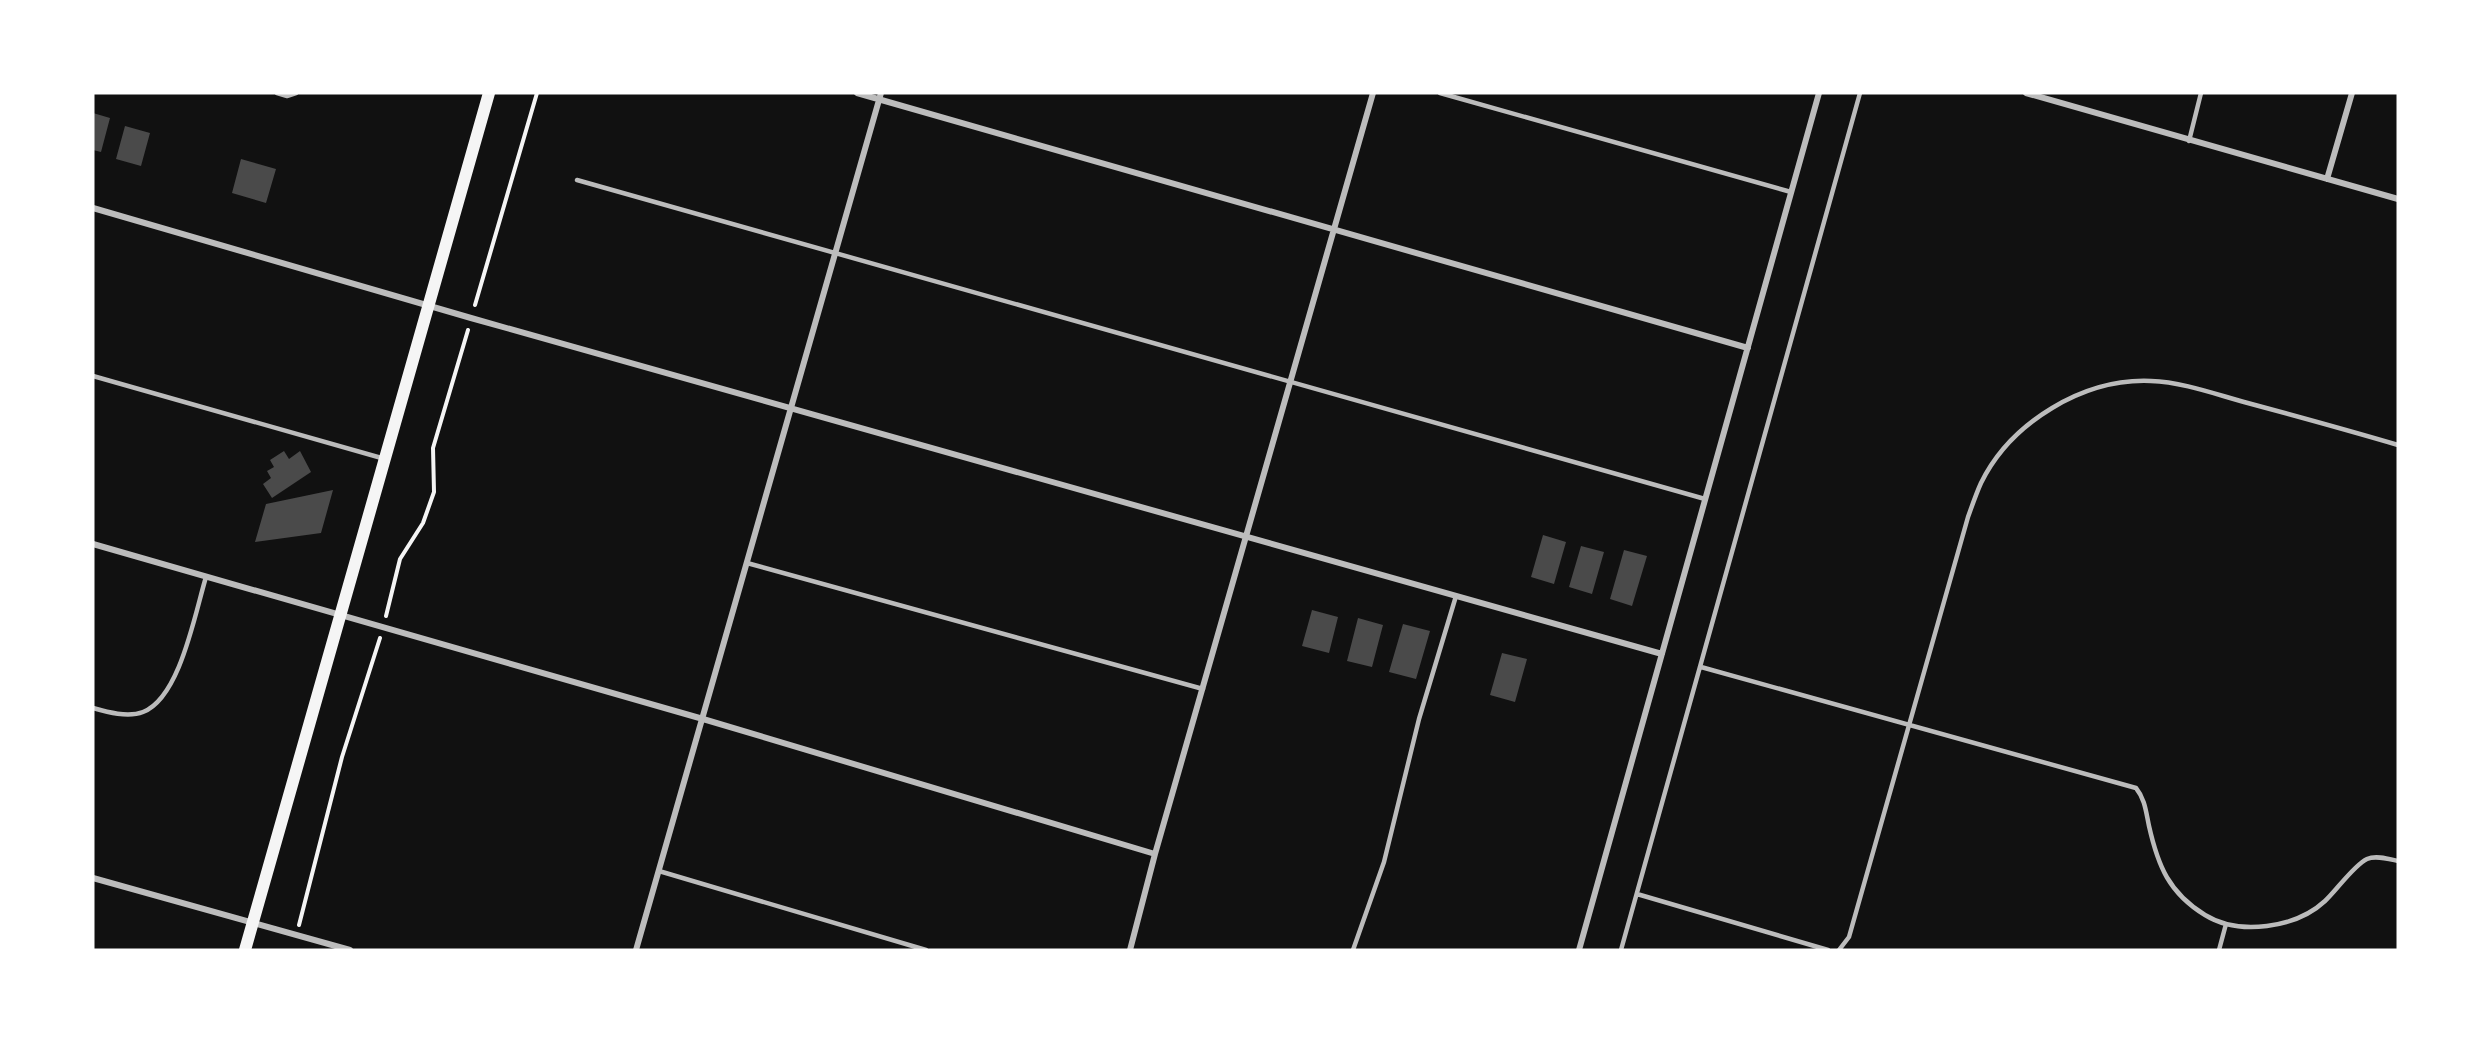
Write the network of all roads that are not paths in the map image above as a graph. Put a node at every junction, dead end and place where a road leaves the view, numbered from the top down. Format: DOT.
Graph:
graph roads {
  1 [pos="278,93"];
  2 [pos="296,93"];
  3 [pos="489,93"];
  4 [pos="857,93"];
  5 [pos="1373,93"];
  6 [pos="1440,93"];
  7 [pos="1819,93"];
  8 [pos="1860,93"];
  9 [pos="2026,93"];
  10 [pos="2201,93"];
  11 [pos="2352,93"];
  12 [pos="880,96"];
  13 [pos="2189,141"];
  14 [pos="2327,179"];
  15 [pos="578,180"];
  16 [pos="1791,192"];
  17 [pos="2398,199"];
  18 [pos="93,208"];
  19 [pos="1334,231"];
  20 [pos="836,251"];
  21 [pos="429,305"];
  22 [pos="1748,348"];
  23 [pos="93,376"];
  24 [pos="1291,384"];
  25 [pos="791,409"];
  26 [pos="2398,445"];
  27 [pos="386,459"];
  28 [pos="1705,500"];
  29 [pos="1246,538"];
  30 [pos="93,544"];
  31 [pos="747,563"];
  32 [pos="206,577"];
  33 [pos="1456,596"];
  34 [pos="342,617"];
  35 [pos="1662,654"];
  36 [pos="1701,667"];
  37 [pos="1203,689"];
  38 [pos="93,708"];
  39 [pos="703,719"];
  40 [pos="1908,724"];
  41 [pos="1155,854"];
  42 [pos="2398,861"];
  43 [pos="659,871"];
  44 [pos="93,878"];
  45 [pos="1637,894"];
  46 [pos="252,923"];
  47 [pos="2226,924"];
  48 [pos="245,950"];
  49 [pos="350,950"];
  50 [pos="636,950"];
  51 [pos="926,950"];
  52 [pos="1130,950"];
  53 [pos="1353,950"];
  54 [pos="1580,950"];
  55 [pos="1621,950"];
  56 [pos="1828,950"];
  57 [pos="1839,950"];
  58 [pos="2219,950"];
  1 -- 2 [label="lane"];
  3 -- 21 [label="main road"];
  4 -- 12 [label="street"];
  5 -- 19 [label="street"];
  6 -- 16 [label="lane"];
  7 -- 16 [label="street"];
  8 -- 36 [label="lane"];
  9 -- 13 [label="street"];
  10 -- 13 [label="lane"];
  11 -- 14 [label="street"];
  12 -- 19 [label="street"];
  12 -- 20 [label="street"];
  13 -- 14 [label="street"];
  14 -- 17 [label="street"];
  15 -- 20 [label="lane"];
  16 -- 22 [label="street"];
  18 -- 21 [label="street"];
  19 -- 22 [label="street"];
  19 -- 24 [label="street"];
  20 -- 24 [label="lane"];
  20 -- 25 [label="street"];
  21 -- 25 [label="street"];
  21 -- 27 [label="main road"];
  22 -- 28 [label="street"];
  23 -- 27 [label="lane"];
  24 -- 28 [label="lane"];
  24 -- 29 [label="street"];
  25 -- 29 [label="street"];
  25 -- 31 [label="street"];
  26 -- 40 [label="lane"];
  27 -- 34 [label="main road"];
  28 -- 35 [label="street"];
  29 -- 33 [label="street"];
  29 -- 37 [label="street"];
  30 -- 32 [label="street"];
  31 -- 37 [label="lane"];
  31 -- 39 [label="street"];
  32 -- 34 [label="street"];
  32 -- 38 [label="lane"];
  33 -- 35 [label="street"];
  33 -- 53 [label="lane"];
  34 -- 39 [label="street"];
  34 -- 46 [label="main road"];
  35 -- 54 [label="street"];
  36 -- 40 [label="lane"];
  36 -- 45 [label="lane"];
  37 -- 41 [label="street"];
  39 -- 41 [label="street"];
  39 -- 43 [label="street"];
  40 -- 47 [label="lane"];
  40 -- 57 [label="lane"];
  41 -- 52 [label="street"];
  42 -- 47 [label="lane"];
  43 -- 50 [label="street"];
  43 -- 51 [label="lane"];
  44 -- 46 [label="street"];
  45 -- 55 [label="lane"];
  45 -- 56 [label="lane"];
  46 -- 48 [label="main road"];
  46 -- 49 [label="street"];
  47 -- 58 [label="lane"];
}
